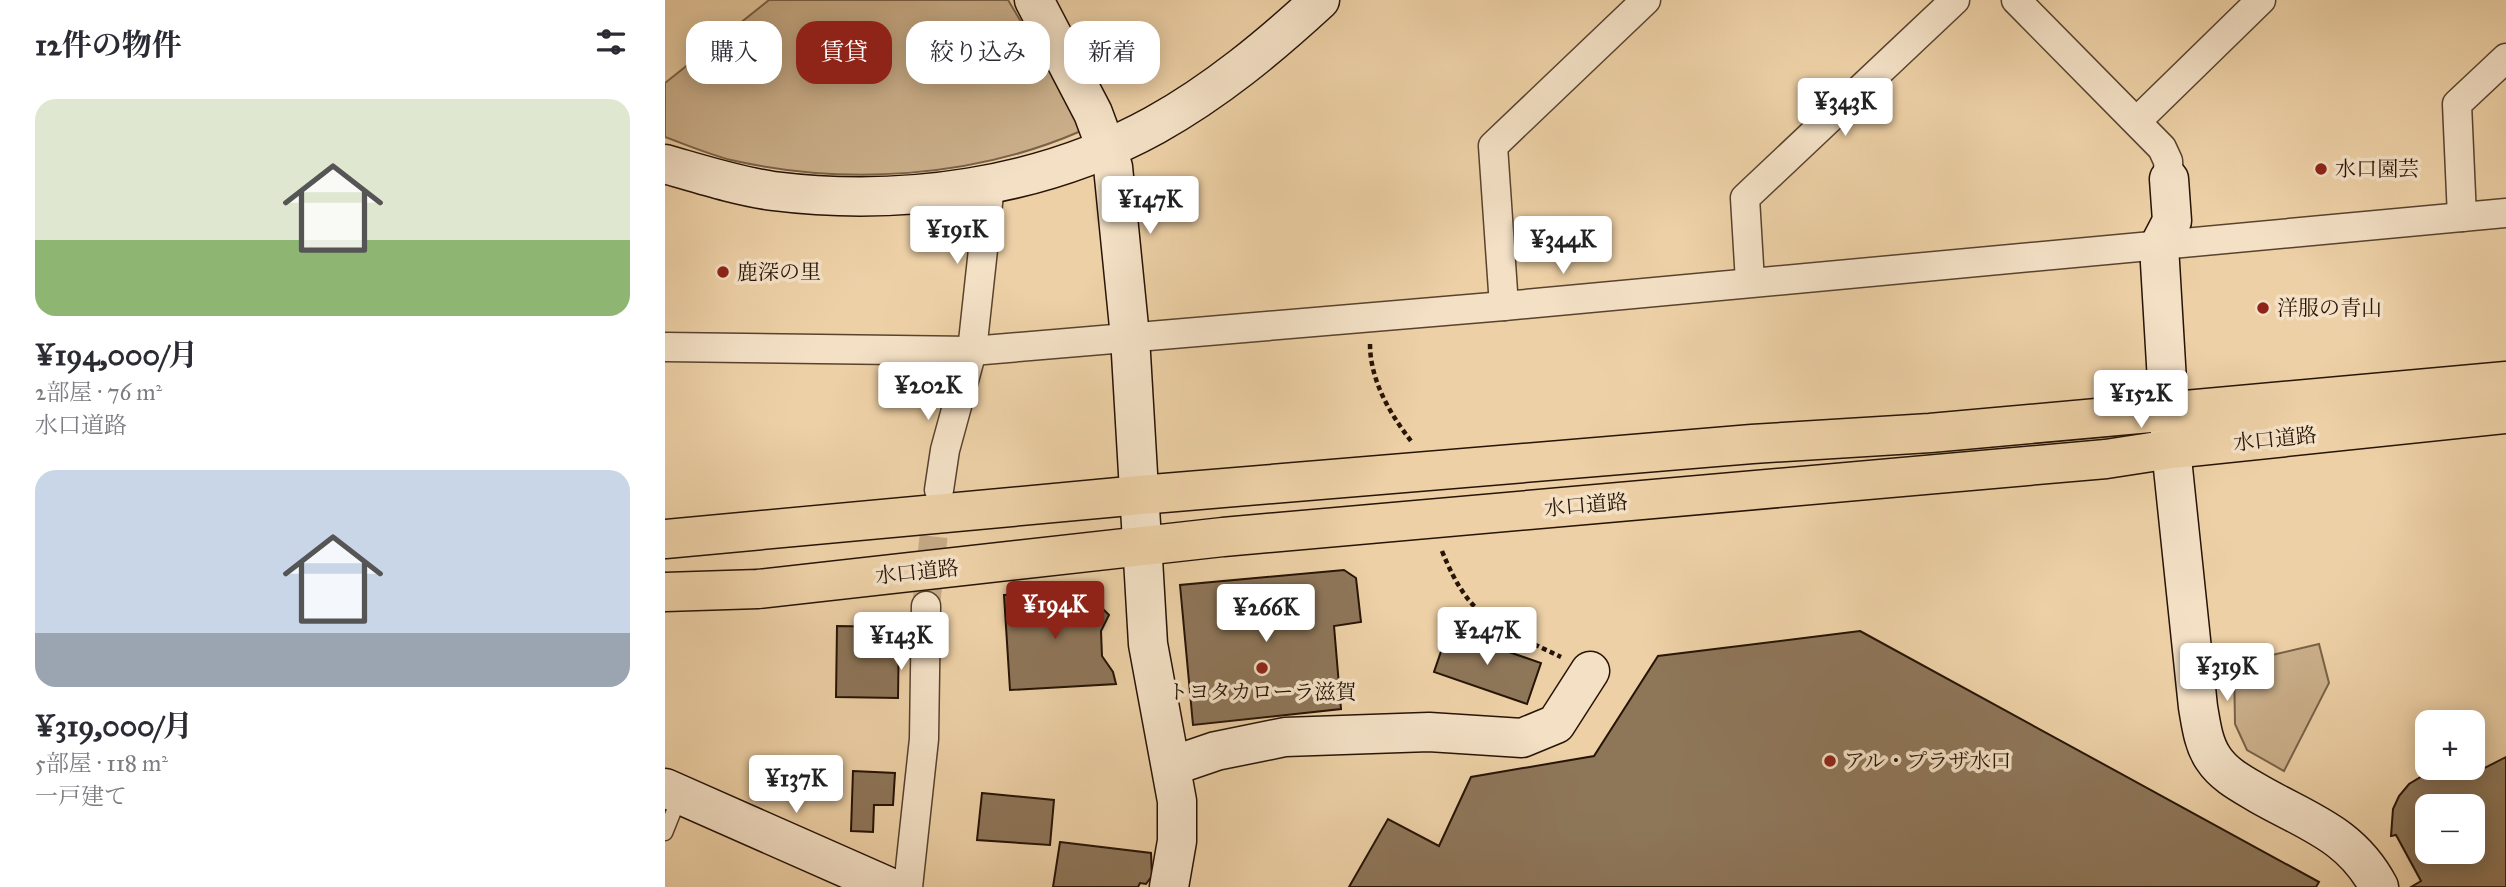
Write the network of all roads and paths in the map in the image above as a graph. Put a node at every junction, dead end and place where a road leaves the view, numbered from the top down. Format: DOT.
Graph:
graph roads {
  1 [pos="1034,0"];
  2 [pos="1320,0"];
  3 [pos="1646,0"];
  4 [pos="1955,0"];
  5 [pos="2016,0"];
  6 [pos="2262,0"];
  7 [pos="2506,58"];
  8 [pos="2137,121"];
  9 [pos="1107,146"];
  10 [pos="665,164"];
  11 [pos="2169,180"];
  12 [pos="990,185"];
  13 [pos="2506,214"];
  14 [pos="2462,217"];
  15 [pos="2159,246"];
  16 [pos="1750,282"];
  17 [pos="1504,306"];
  18 [pos="1370,316"];
  19 [pos="1131,337"];
  20 [pos="665,347"];
  21 [pos="972,351"];
  22 [pos="2506,381"];
  23 [pos="2171,410"];
  24 [pos="2506,414"];
  25 [pos="2171,449"];
  26 [pos="1418,450"];
  27 [pos="939,490"];
  28 [pos="1140,495"];
  29 [pos="665,539"];
  30 [pos="1142,546"];
  31 [pos="1442,551"];
  32 [pos="758,589"];
  33 [pos="665,592"];
  34 [pos="665,606"];
  35 [pos="926,606"];
  36 [pos="1590,671"];
  37 [pos="1172,766"];
  38 [pos="673,791"];
  39 [pos="665,834"];
  40 [pos="889,887"];
  41 [pos="908,887"];
  42 [pos="1169,887"];
  43 [pos="2379,887"];
  1 -- 9 [label="street"];
  2 -- 9 [label="street"];
  3 -- 17 [label="street"];
  4 -- 16 [label="street"];
  5 -- 8 [label="street"];
  6 -- 8 [label="street"];
  7 -- 14 [label="street"];
  8 -- 11 [label="street"];
  9 -- 12 [label="street"];
  9 -- 19 [label="street"];
  10 -- 12 [label="street"];
  11 -- 15 [label="street"];
  12 -- 21 [label="street"];
  13 -- 14 [label="street"];
  14 -- 15 [label="street"];
  15 -- 16 [label="street"];
  15 -- 23 [label="street"];
  16 -- 17 [label="street"];
  17 -- 18 [label="street"];
  18 -- 19 [label="street"];
  18 -- 26 [label="path"];
  19 -- 21 [label="street"];
  19 -- 28 [label="street"];
  20 -- 21 [label="street"];
  21 -- 27 [label="street"];
  22 -- 23 [label="highway, 水口道路"];
  23 -- 25 [label="street"];
  23 -- 28 [label="highway, 水口道路"];
  24 -- 25 [label="highway, 水口道路"];
  25 -- 30 [label="highway, 水口道路"];
  25 -- 43 [label="street"];
  28 -- 29 [label="highway, 水口道路"];
  28 -- 30 [label="street"];
  30 -- 32 [label="highway, 水口道路"];
  30 -- 37 [label="street"];
  31 -- 36 [label="path"];
  32 -- 33 [label="highway, 水口道路"];
  32 -- 34 [label="highway"];
  35 -- 41 [label="street"];
  36 -- 37 [label="street"];
  37 -- 42 [label="street"];
  38 -- 39 [label="lane"];
  38 -- 40 [label="street"];
}
